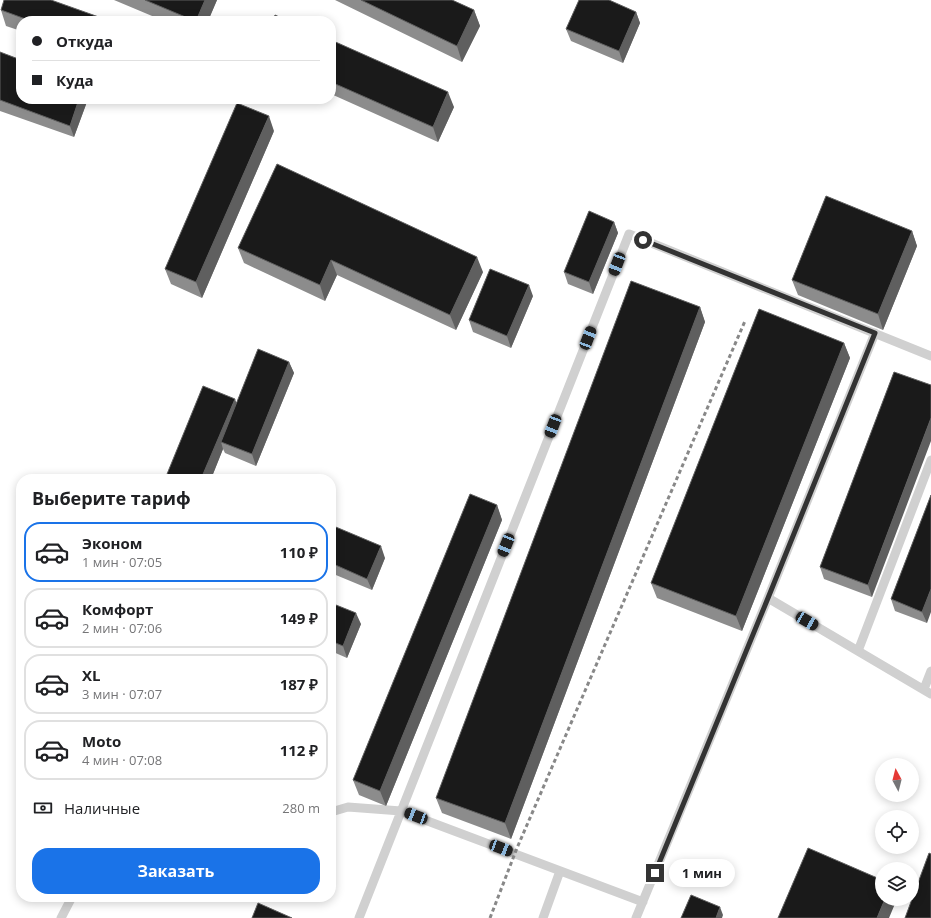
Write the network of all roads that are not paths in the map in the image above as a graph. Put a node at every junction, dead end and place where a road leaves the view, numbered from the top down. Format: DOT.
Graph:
graph roads {
  1 [pos="875,333"];
  2 [pos="931,356"];
  3 [pos="931,460"];
  4 [pos="768,598"];
  5 [pos="858,651"];
  6 [pos="931,671"];
  7 [pos="928,692"];
  8 [pos="336,811"];
  9 [pos="402,811"];
  10 [pos="560,871"];
  11 [pos="69,902"];
  12 [pos="643,902"];
  13 [pos="61,918"];
  14 [pos="359,918"];
  15 [pos="543,918"];
  16 [pos="636,918"];
  1 -- 2 [label="lane"];
  1 -- 4 [label="lane"];
  1 -- 9 [label="lane"];
  3 -- 5 [label="lane"];
  4 -- 5 [label="lane"];
  4 -- 12 [label="lane"];
  5 -- 7 [label="lane"];
  6 -- 7 [label="lane"];
  8 -- 9 [label="lane"];
  9 -- 10 [label="lane"];
  9 -- 14 [label="lane"];
  10 -- 12 [label="lane"];
  10 -- 15 [label="lane"];
  11 -- 13 [label="lane"];
  12 -- 16 [label="lane"];
}
